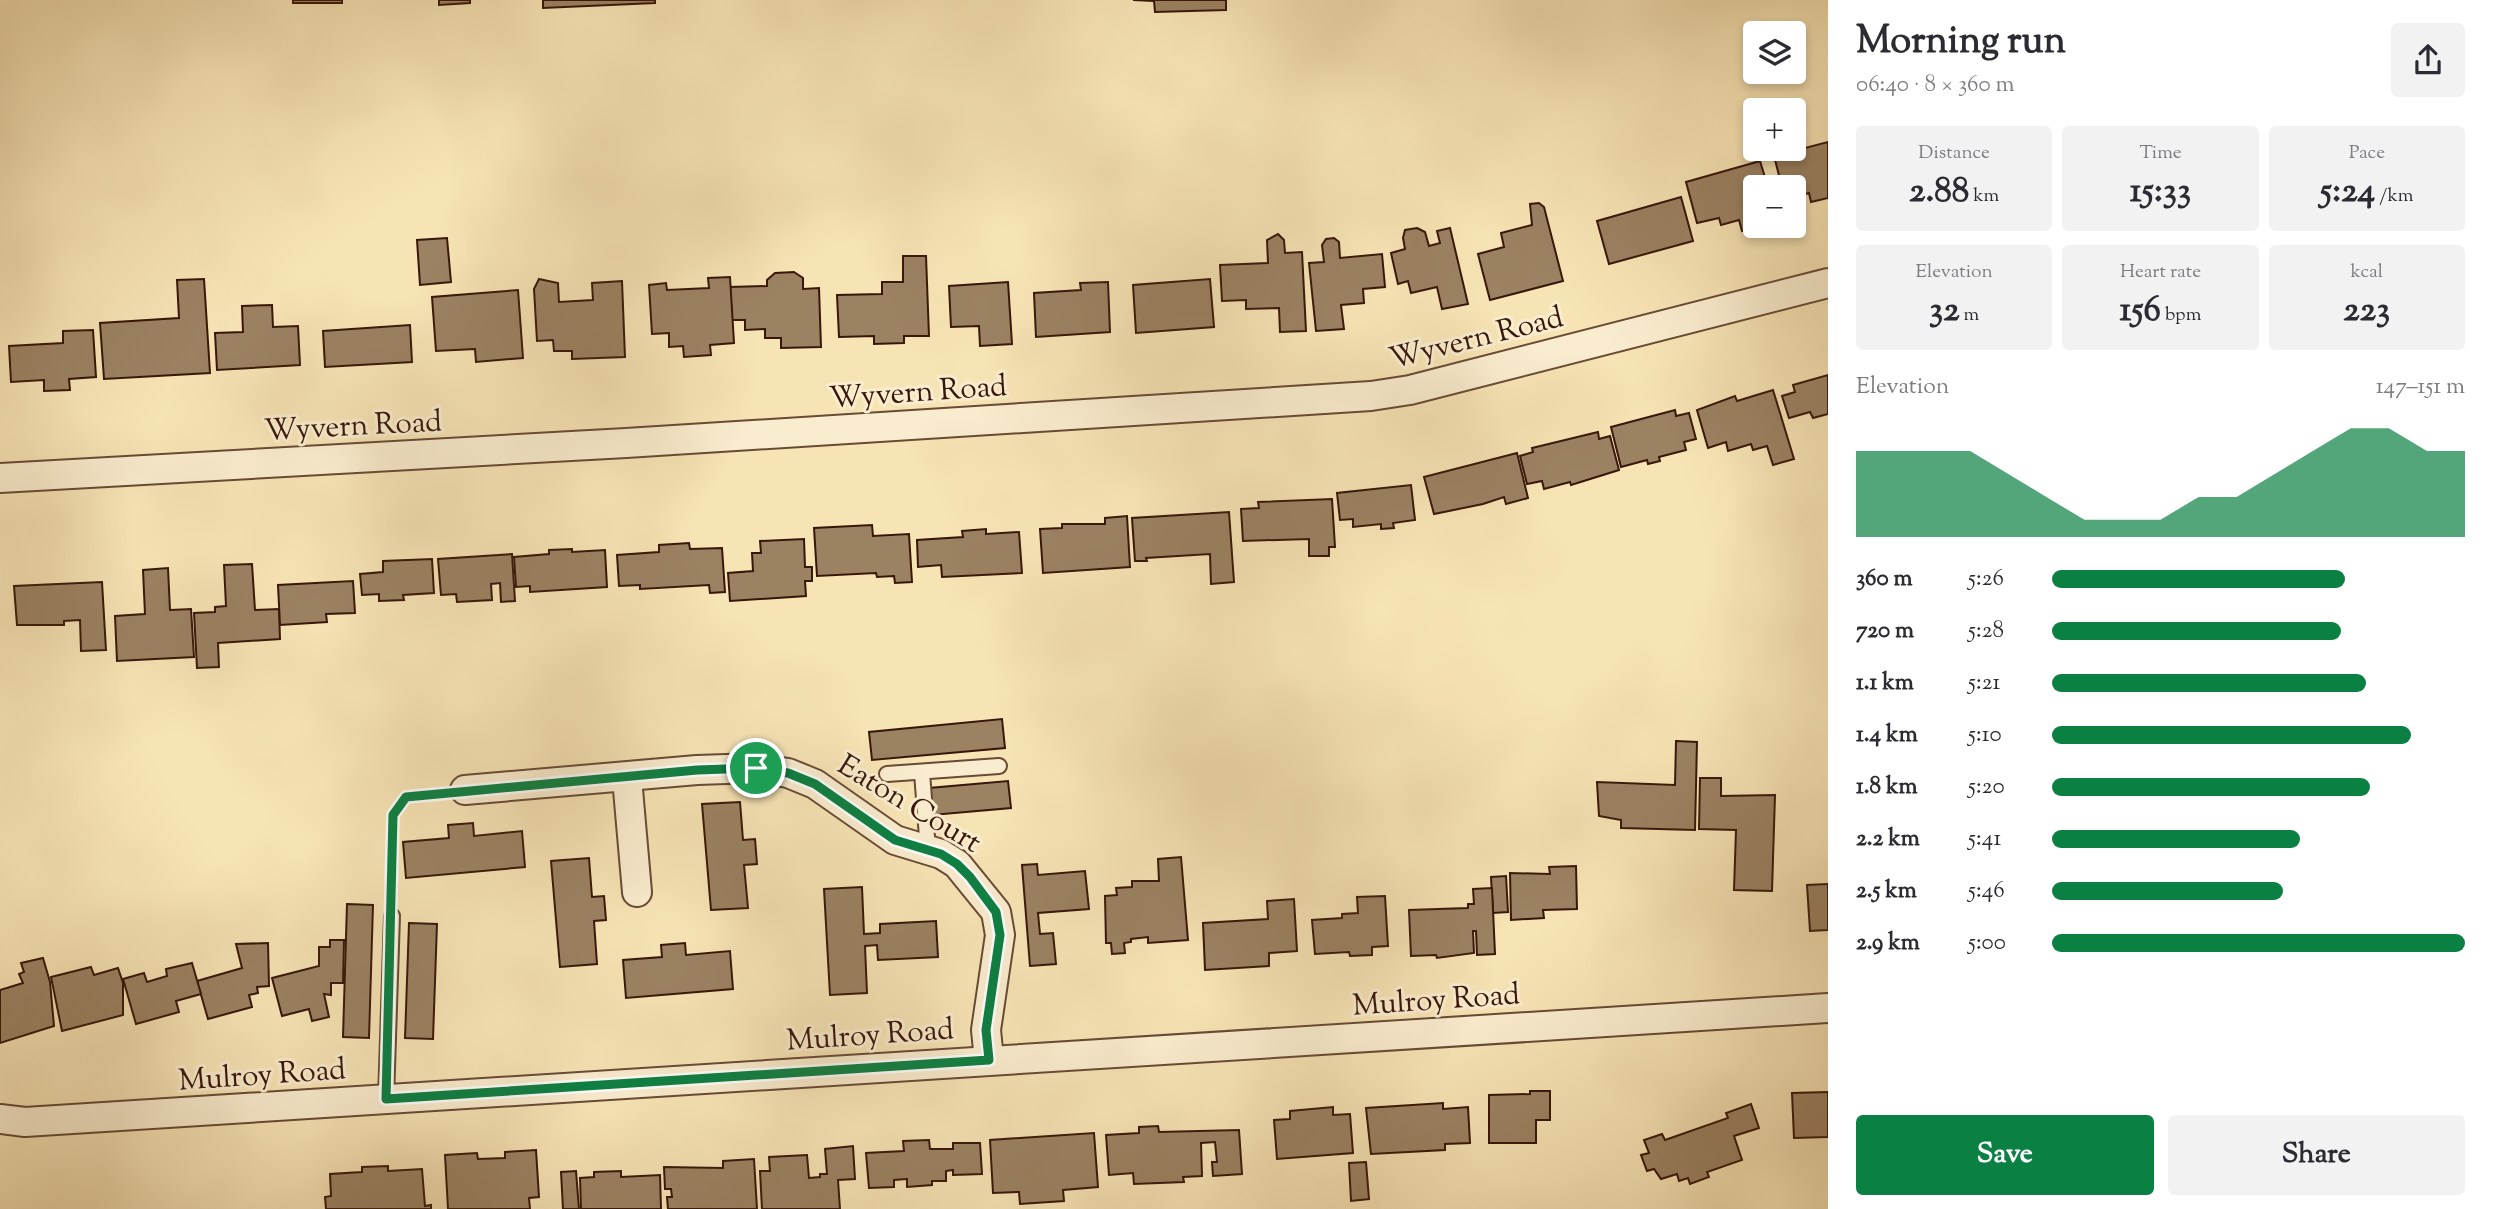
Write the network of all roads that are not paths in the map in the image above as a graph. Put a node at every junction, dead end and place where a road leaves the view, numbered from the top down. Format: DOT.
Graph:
graph roads {
  1 [pos="1828,283"];
  2 [pos="0,478"];
  3 [pos="999,766"];
  4 [pos="922,773"];
  5 [pos="887,774"];
  6 [pos="626,778"];
  7 [pos="465,790"];
  8 [pos="928,850"];
  9 [pos="637,892"];
  10 [pos="391,916"];
  11 [pos="1828,1008"];
  12 [pos="989,1060"];
  13 [pos="386,1099"];
  14 [pos="0,1119"];
  1 -- 2 [label="street, Wyvern Road"];
  3 -- 4 [label="lane"];
  4 -- 5 [label="lane"];
  4 -- 8 [label="lane"];
  6 -- 7 [label="street, Eaton Court"];
  6 -- 8 [label="street, Eaton Court"];
  6 -- 9 [label="street"];
  8 -- 12 [label="street, Eaton Court"];
  10 -- 13 [label="lane"];
  11 -- 12 [label="street, Mulroy Road"];
  12 -- 13 [label="street, Mulroy Road"];
  13 -- 14 [label="street, Mulroy Road"];
}
